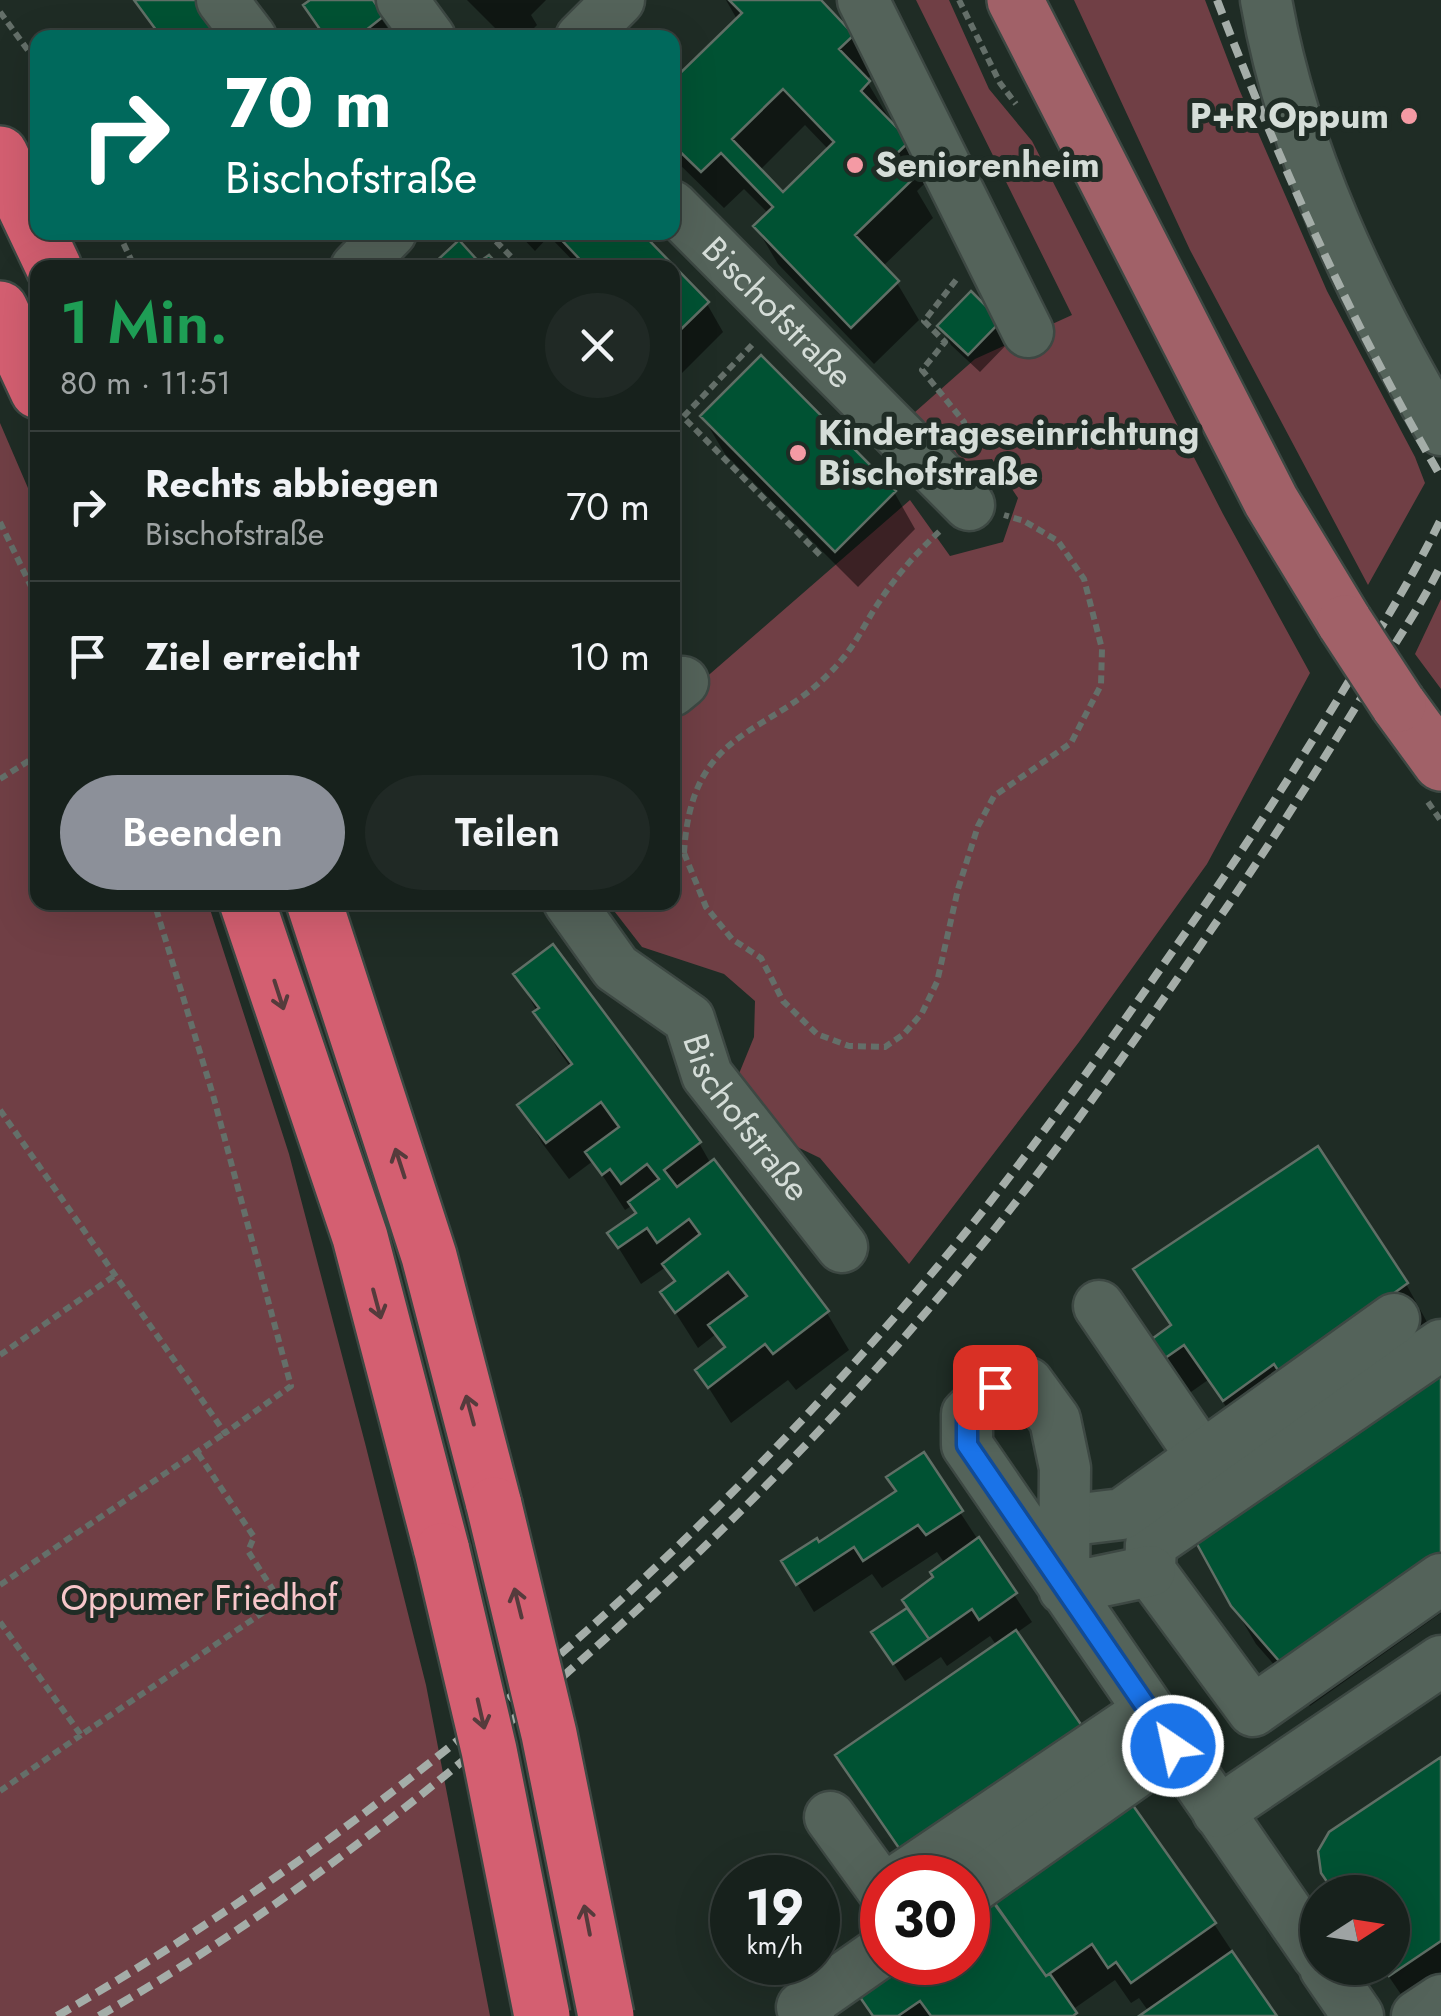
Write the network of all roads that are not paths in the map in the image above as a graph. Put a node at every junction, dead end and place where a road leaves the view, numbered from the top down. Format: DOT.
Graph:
graph roads {
  1 [pos="222,0"];
  2 [pos="402,0"];
  3 [pos="619,0"];
  4 [pos="863,0"];
  5 [pos="1014,0"];
  6 [pos="1266,0"];
  7 [pos="245,30"];
  8 [pos="424,30"];
  9 [pos="590,30"];
  10 [pos="0,154"];
  11 [pos="680,214"];
  12 [pos="30,217"];
  13 [pos="384,240"];
  14 [pos="364,260"];
  15 [pos="0,309"];
  16 [pos="1028,332"];
  17 [pos="30,374"];
  18 [pos="1440,429"];
  19 [pos="969,505"];
  20 [pos="1441,763"];
  21 [pos="250,910"];
  22 [pos="317,910"];
  23 [pos="575,910"];
  24 [pos="842,1246"];
  25 [pos="1098,1306"];
  26 [pos="1394,1319"];
  27 [pos="1441,1345"];
  28 [pos="1202,1456"];
  29 [pos="1064,1520"];
  30 [pos="1150,1571"];
  31 [pos="1441,1579"];
  32 [pos="1064,1589"];
  33 [pos="1441,1661"];
  34 [pos="1161,1728"];
  35 [pos="1218,1812"];
  36 [pos="830,1817"];
  37 [pos="941,1855"];
  38 [pos="860,1859"];
  39 [pos="990,1872"];
  40 [pos="1300,1930"];
  41 [pos="860,1967"];
  42 [pos="1337,1985"];
  43 [pos="1441,2000"];
  44 [pos="542,2016"];
  45 [pos="606,2016"];
  46 [pos="808,2016"];
  47 [pos="1358,2016"];
  48 [pos="1416,2016"];
  1 -- 7 [label="street"];
  2 -- 8 [label="street"];
  3 -- 9 [label="street"];
  4 -- 16 [label="street"];
  5 -- 20 [label="main road, bridge"];
  6 -- 18 [label="street"];
  10 -- 12 [label="highway"];
  11 -- 19 [label="street, Bischofstraße"];
  13 -- 14 [label="street"];
  15 -- 17 [label="highway"];
  21 -- 44 [label="highway, one-way, bridge"];
  45 -- 22 [label="highway, one-way, bridge"];
  23 -- 24 [label="street, Bischofstraße"];
  25 -- 28 [label="street"];
  26 -- 28 [label="street"];
  27 -- 30 [label="street"];
  28 -- 29 [label="street"];
  29 -- 32 [label="street"];
  29 -- 32 [label="street"];
  30 -- 31 [label="street"];
  30 -- 32 [label="street"];
  32 -- 34 [label="street"];
  33 -- 35 [label="street"];
  34 -- 35 [label="street"];
  34 -- 37 [label="street"];
  34 -- 39 [label="street"];
  35 -- 40 [label="street"];
  36 -- 38 [label="street"];
  41 -- 46 [label="street"];
  42 -- 47 [label="street"];
  43 -- 48 [label="street"];
}
